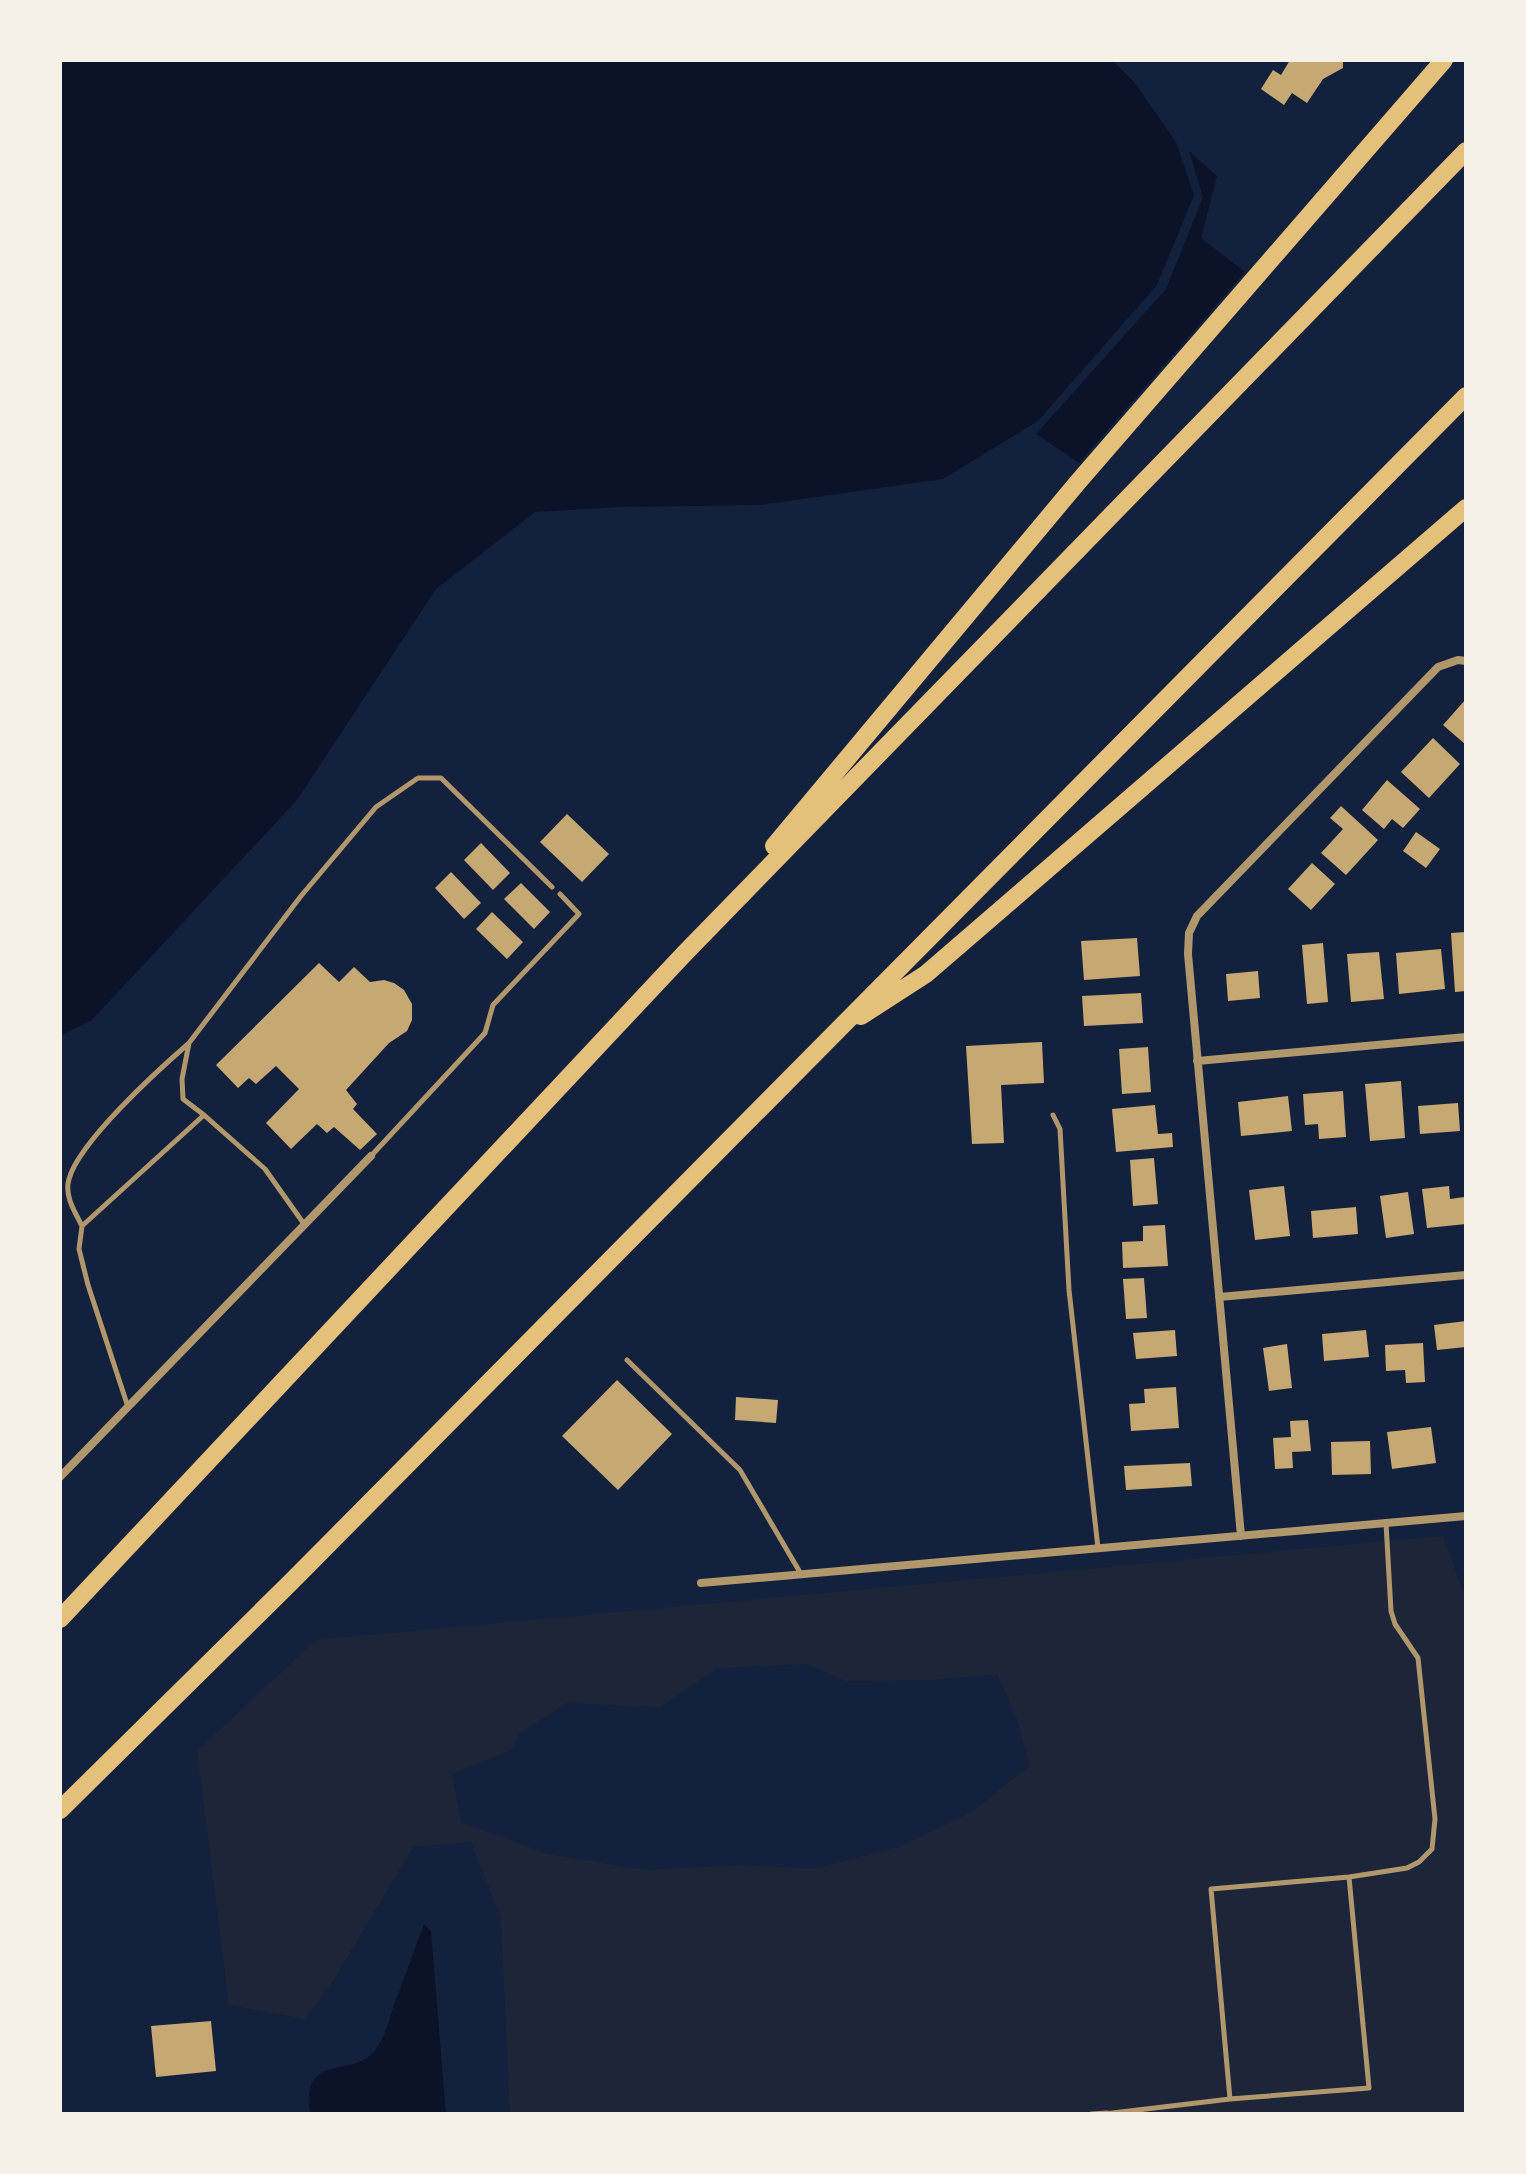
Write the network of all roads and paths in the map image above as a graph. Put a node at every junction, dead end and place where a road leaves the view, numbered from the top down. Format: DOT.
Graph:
graph roads {
  1 [pos="1444,60"];
  2 [pos="1466,151"];
  3 [pos="1466,396"];
  4 [pos="1466,508"];
  5 [pos="1466,661"];
  6 [pos="552,887"];
  7 [pos="560,894"];
  8 [pos="684,954"];
  9 [pos="831,1035"];
  10 [pos="1466,1037"];
  11 [pos="189,1043"];
  12 [pos="1197,1061"];
  13 [pos="204,1115"];
  14 [pos="1053,1115"];
  15 [pos="371,1156"];
  16 [pos="305,1225"];
  17 [pos="82,1226"];
  18 [pos="1466,1275"];
  19 [pos="1219,1297"];
  20 [pos="627,1360"];
  21 [pos="128,1407"];
  22 [pos="60,1477"];
  23 [pos="1466,1516"];
  24 [pos="1386,1523"];
  25 [pos="1241,1536"];
  26 [pos="1098,1549"];
  27 [pos="801,1575"];
  28 [pos="701,1583"];
  29 [pos="60,1619"];
  30 [pos="60,1810"];
  31 [pos="1349,1877"];
  32 [pos="1230,2099"];
  33 [pos="1106,2113"];
  34 [pos="1091,2114"];
  1 -- 8 [label="highway"];
  2 -- 8 [label="highway"];
  3 -- 9 [label="highway"];
  4 -- 9 [label="highway"];
  5 -- 12 [label="street"];
  6 -- 11 [label="lane"];
  7 -- 15 [label="lane"];
  8 -- 29 [label="highway"];
  9 -- 30 [label="highway"];
  10 -- 12 [label="street"];
  11 -- 13 [label="lane"];
  11 -- 17 [label="lane"];
  12 -- 19 [label="street"];
  13 -- 16 [label="lane"];
  13 -- 17 [label="lane"];
  14 -- 26 [label="lane"];
  15 -- 16 [label="street"];
  16 -- 21 [label="street"];
  17 -- 21 [label="lane"];
  18 -- 19 [label="street"];
  19 -- 25 [label="street"];
  20 -- 27 [label="lane"];
  21 -- 22 [label="street"];
  23 -- 24 [label="street"];
  24 -- 25 [label="street"];
  24 -- 31 [label="lane"];
  25 -- 26 [label="street"];
  26 -- 27 [label="street"];
  27 -- 28 [label="street"];
  31 -- 32 [label="lane"];
  31 -- 32 [label="lane"];
  32 -- 33 [label="lane"];
  33 -- 34 [label="lane"];
}
